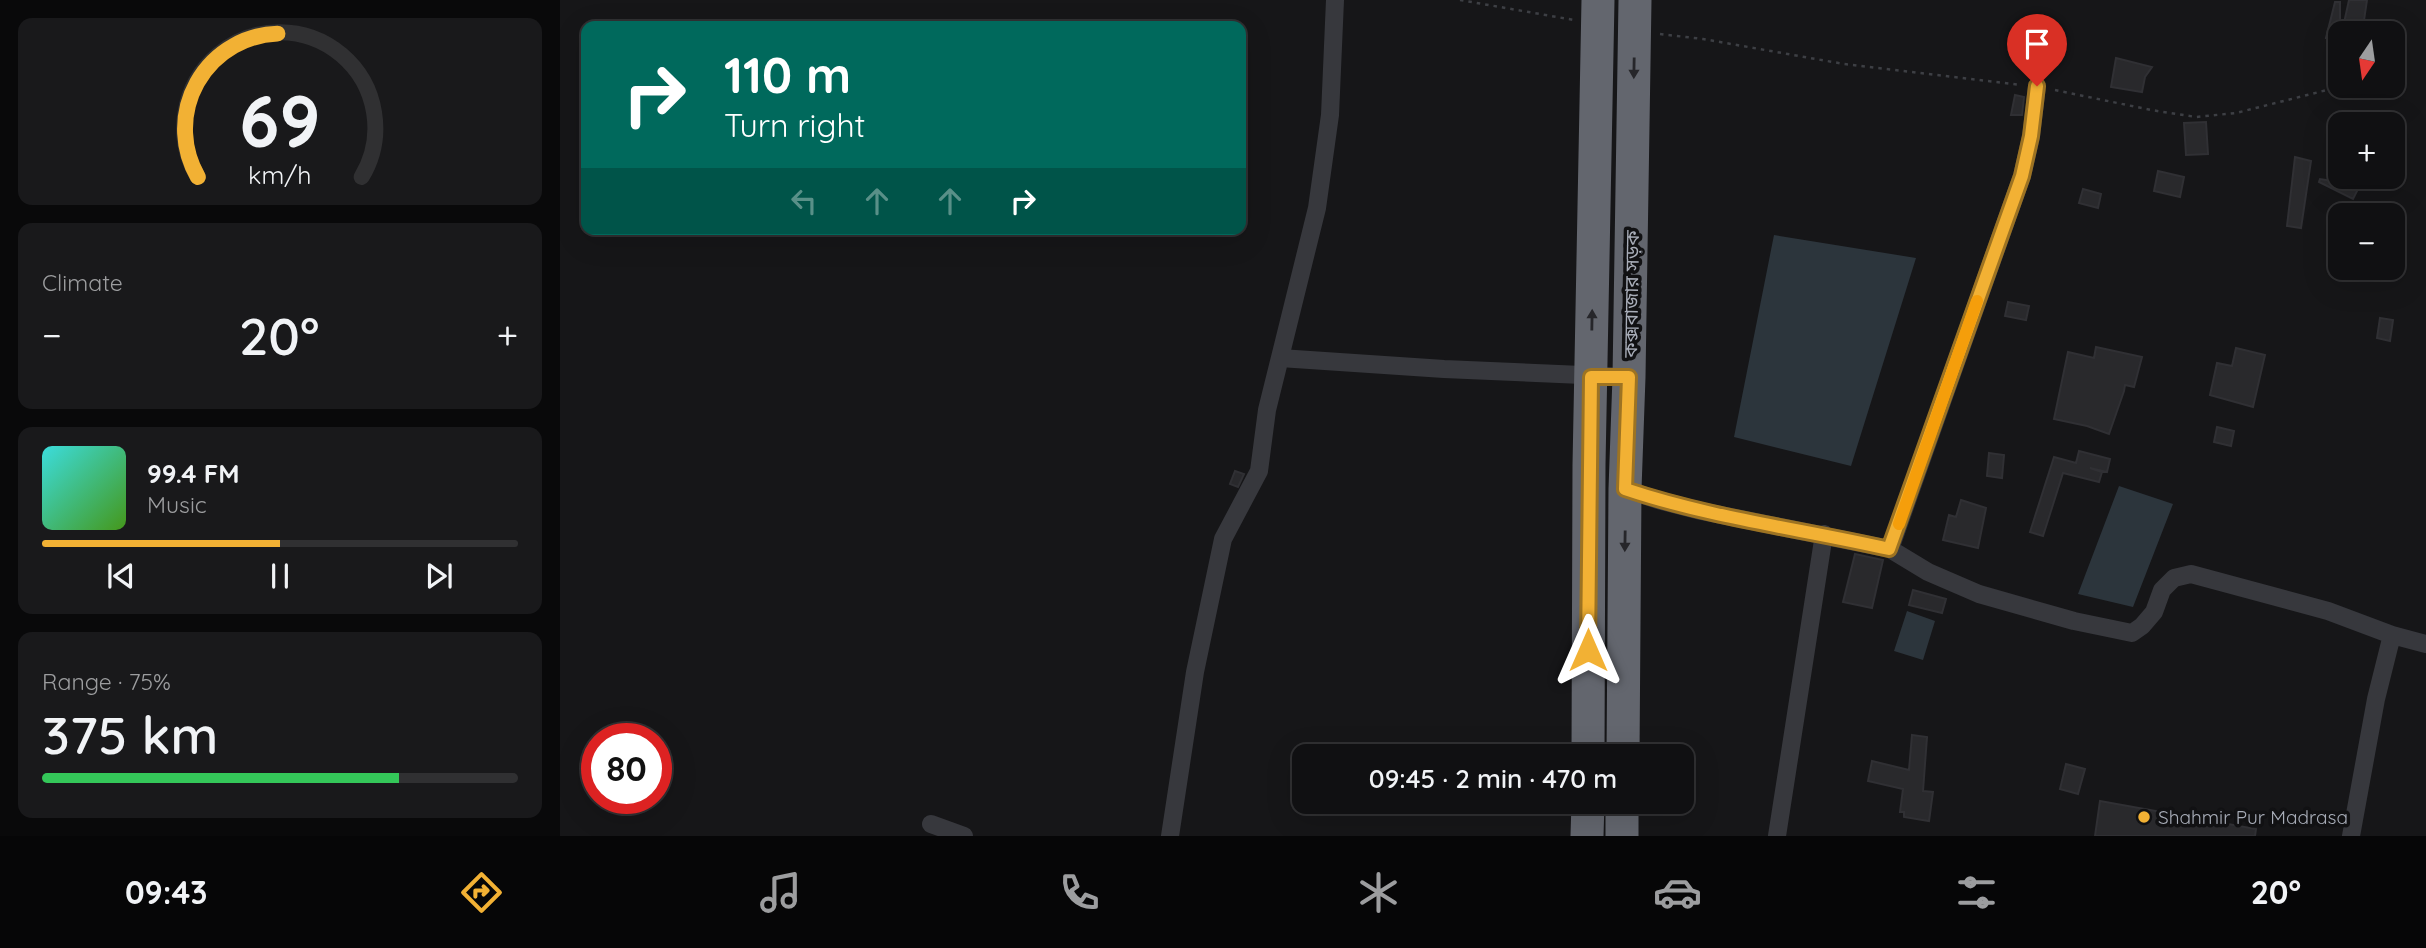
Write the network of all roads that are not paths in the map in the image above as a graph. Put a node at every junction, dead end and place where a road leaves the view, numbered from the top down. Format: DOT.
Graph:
graph roads {
  1 [pos="1335,0"];
  2 [pos="1598,12"];
  3 [pos="1635,16"];
  4 [pos="2037,86"];
  5 [pos="1280,358"];
  6 [pos="1591,377"];
  7 [pos="1629,377"];
  8 [pos="1625,489"];
  9 [pos="1824,534"];
  10 [pos="1889,549"];
  11 [pos="2392,635"];
  12 [pos="2426,644"];
  13 [pos="1588,744"];
  14 [pos="1623,744"];
  15 [pos="1588,814"];
  16 [pos="1622,814"];
  17 [pos="931,824"];
  18 [pos="964,836"];
  19 [pos="1170,836"];
  20 [pos="1587,836"];
  21 [pos="1622,836"];
  22 [pos="1777,836"];
  23 [pos="2351,836"];
  1 -- 5 [label="street"];
  6 -- 2 [label="highway, কক্সবাজার সড়ক, one-way"];
  3 -- 7 [label="highway, কক্সবাজার সড়ক, one-way"];
  4 -- 10 [label="street"];
  5 -- 6 [label="street"];
  5 -- 19 [label="street"];
  6 -- 7 [label="street"];
  6 -- 13 [label="highway, কক্সবাজার সড়ক"];
  7 -- 8 [label="highway, কক্সবাজার সড়ক"];
  8 -- 9 [label="street"];
  8 -- 14 [label="highway, কক্সবাজার সড়ক, one-way"];
  9 -- 10 [label="street"];
  9 -- 22 [label="street"];
  10 -- 11 [label="street"];
  11 -- 12 [label="street"];
  11 -- 23 [label="street"];
  15 -- 20 [label="highway"];
  16 -- 21 [label="highway"];
  17 -- 18 [label="street"];
}
